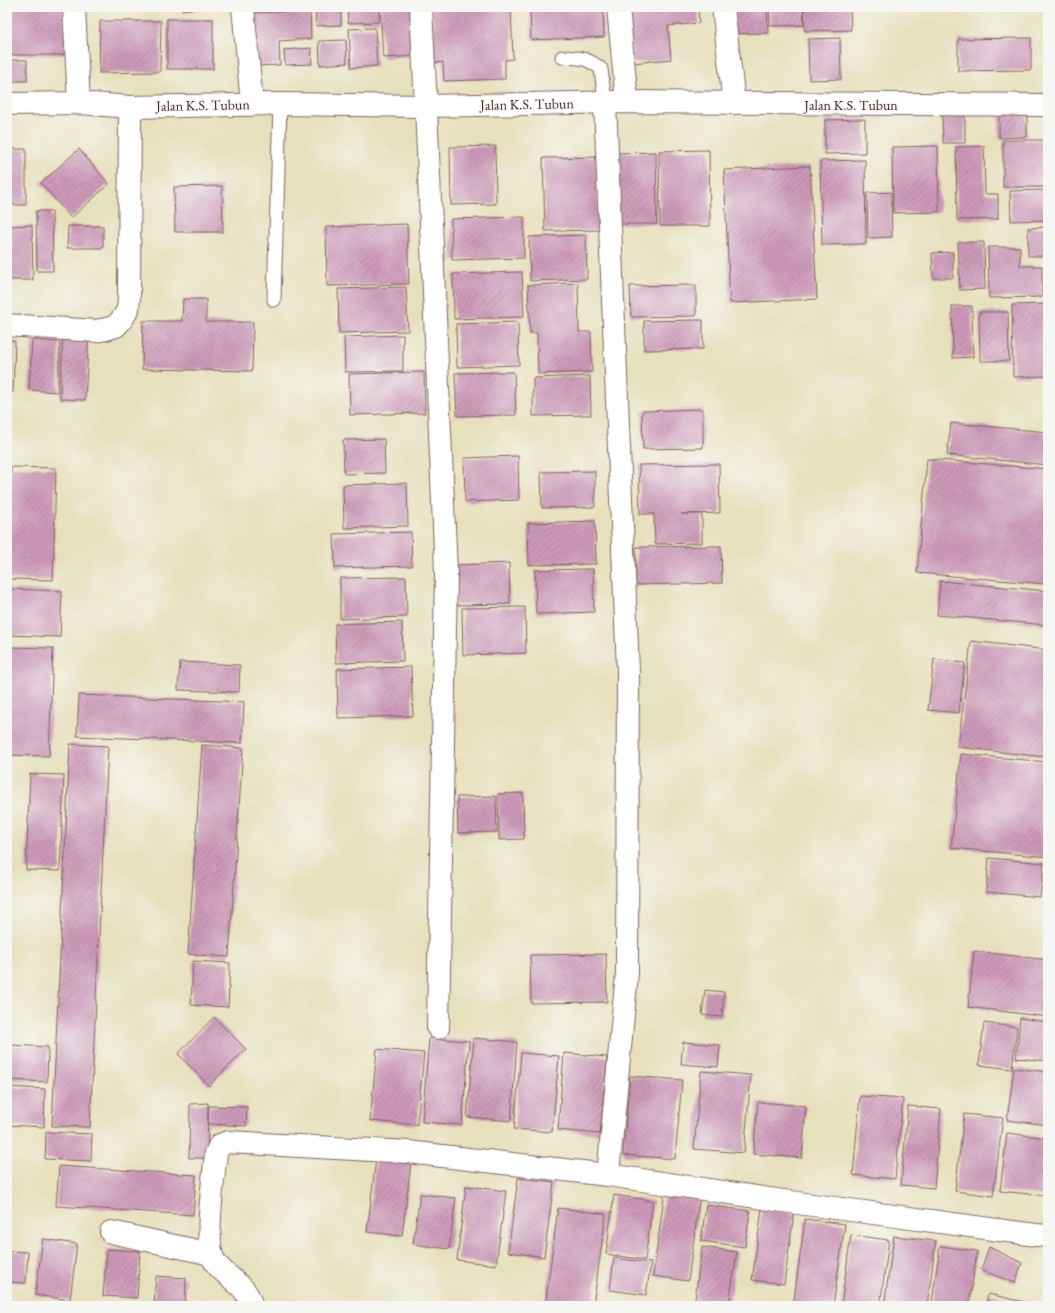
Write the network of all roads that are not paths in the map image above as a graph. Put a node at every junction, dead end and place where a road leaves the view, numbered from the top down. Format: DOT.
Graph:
graph roads {
  1 [pos="74,7"];
  2 [pos="243,7"];
  3 [pos="421,7"];
  4 [pos="618,7"];
  5 [pos="723,7"];
  6 [pos="562,57"];
  7 [pos="605,102"];
  8 [pos="627,102"];
  9 [pos="79,103"];
  10 [pos="734,103"];
  11 [pos="7,104"];
  12 [pos="252,104"];
  13 [pos="280,104"];
  14 [pos="1048,105"];
  15 [pos="426,106"];
  16 [pos="130,107"];
  17 [pos="274,300"];
  18 [pos="7,325"];
  19 [pos="438,1028"];
  20 [pos="608,1175"];
  21 [pos="111,1232"];
  22 [pos="1048,1236"];
  23 [pos="211,1254"];
  24 [pos="251,1306"];
  1 -- 9 [label="street"];
  2 -- 12 [label="street"];
  3 -- 15 [label="street"];
  4 -- 8 [label="street"];
  5 -- 10 [label="street"];
  6 -- 7 [label="lane"];
  7 -- 8 [label="street, Jalan K.S. Tubun"];
  7 -- 15 [label="street, Jalan K.S. Tubun"];
  7 -- 20 [label="street"];
  8 -- 10 [label="street, Jalan K.S. Tubun"];
  9 -- 11 [label="street, Jalan K.S. Tubun"];
  9 -- 16 [label="street, Jalan K.S. Tubun"];
  10 -- 14 [label="street, Jalan K.S. Tubun"];
  12 -- 13 [label="street, Jalan K.S. Tubun"];
  12 -- 16 [label="street, Jalan K.S. Tubun"];
  13 -- 15 [label="street, Jalan K.S. Tubun"];
  13 -- 17 [label="lane"];
  15 -- 19 [label="street"];
  16 -- 18 [label="street"];
  20 -- 22 [label="street"];
  20 -- 23 [label="street"];
  21 -- 23 [label="street"];
  23 -- 24 [label="street"];
}
